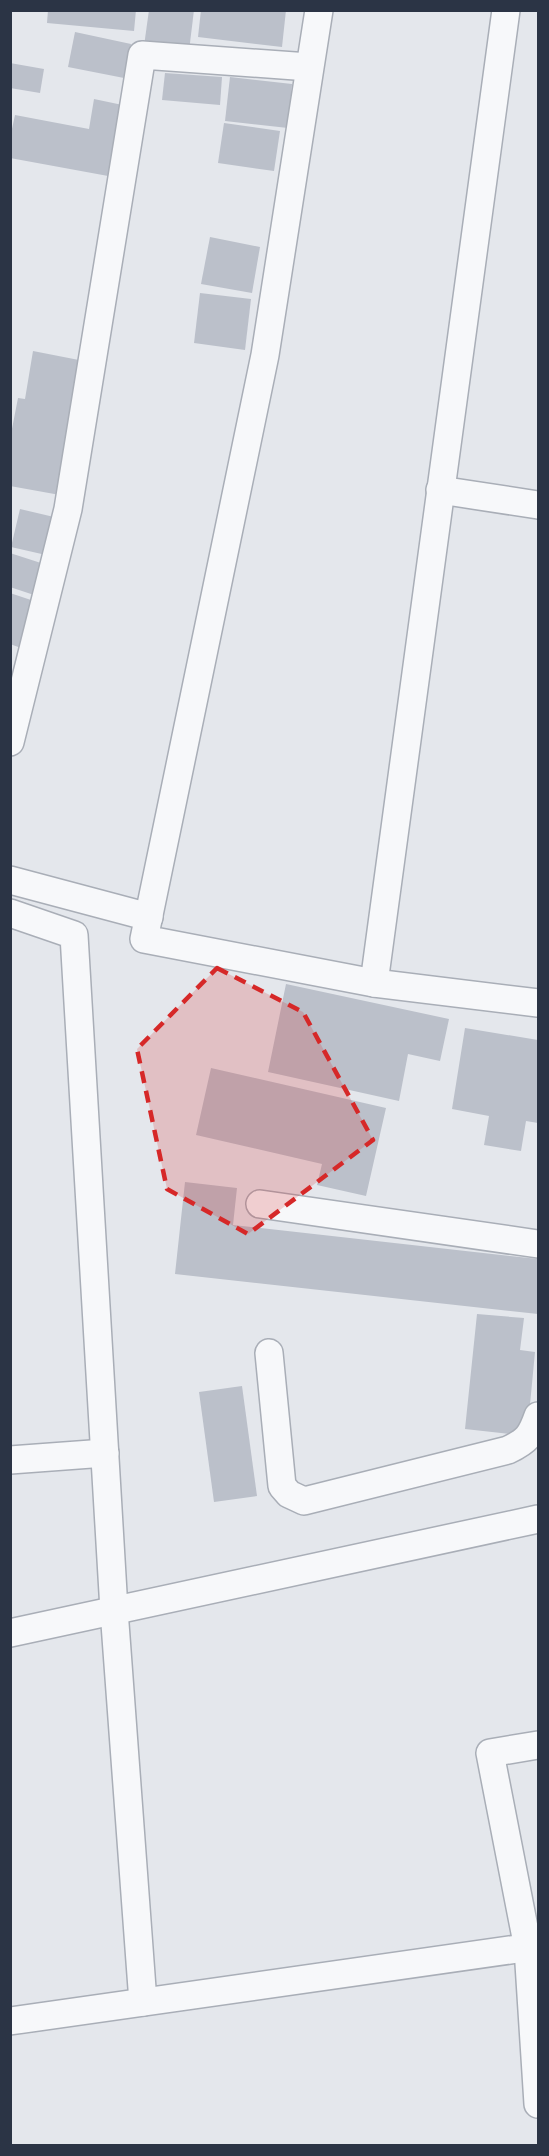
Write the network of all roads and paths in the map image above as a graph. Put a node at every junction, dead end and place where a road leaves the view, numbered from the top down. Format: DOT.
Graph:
graph roads {
  1 [pos="319,10"];
  2 [pos="506,10"];
  3 [pos="309,67"];
  4 [pos="440,490"];
  5 [pos="538,505"];
  6 [pos="10,742"];
  7 [pos="10,880"];
  8 [pos="10,913"];
  9 [pos="149,917"];
  10 [pos="374,983"];
  11 [pos="538,1003"];
  12 [pos="260,1204"];
  13 [pos="538,1244"];
  14 [pos="269,1353"];
  15 [pos="538,1416"];
  16 [pos="105,1453"];
  17 [pos="10,1460"];
  18 [pos="538,1519"];
  19 [pos="114,1610"];
  20 [pos="10,1633"];
  21 [pos="538,1745"];
  22 [pos="533,1947"];
  23 [pos="143,2001"];
  24 [pos="10,2021"];
  25 [pos="538,2104"];
  1 -- 3 [label="street"];
  2 -- 4 [label="street"];
  3 -- 6 [label="street"];
  3 -- 9 [label="street"];
  4 -- 5 [label="street"];
  4 -- 10 [label="street"];
  7 -- 9 [label="street"];
  8 -- 16 [label="street"];
  9 -- 10 [label="street"];
  10 -- 11 [label="street"];
  12 -- 13 [label="street"];
  14 -- 15 [label="street"];
  16 -- 17 [label="street"];
  16 -- 19 [label="street"];
  18 -- 19 [label="street"];
  19 -- 20 [label="street"];
  19 -- 23 [label="street"];
  21 -- 22 [label="street"];
  22 -- 23 [label="street"];
  22 -- 25 [label="street"];
  23 -- 24 [label="street"];
}
